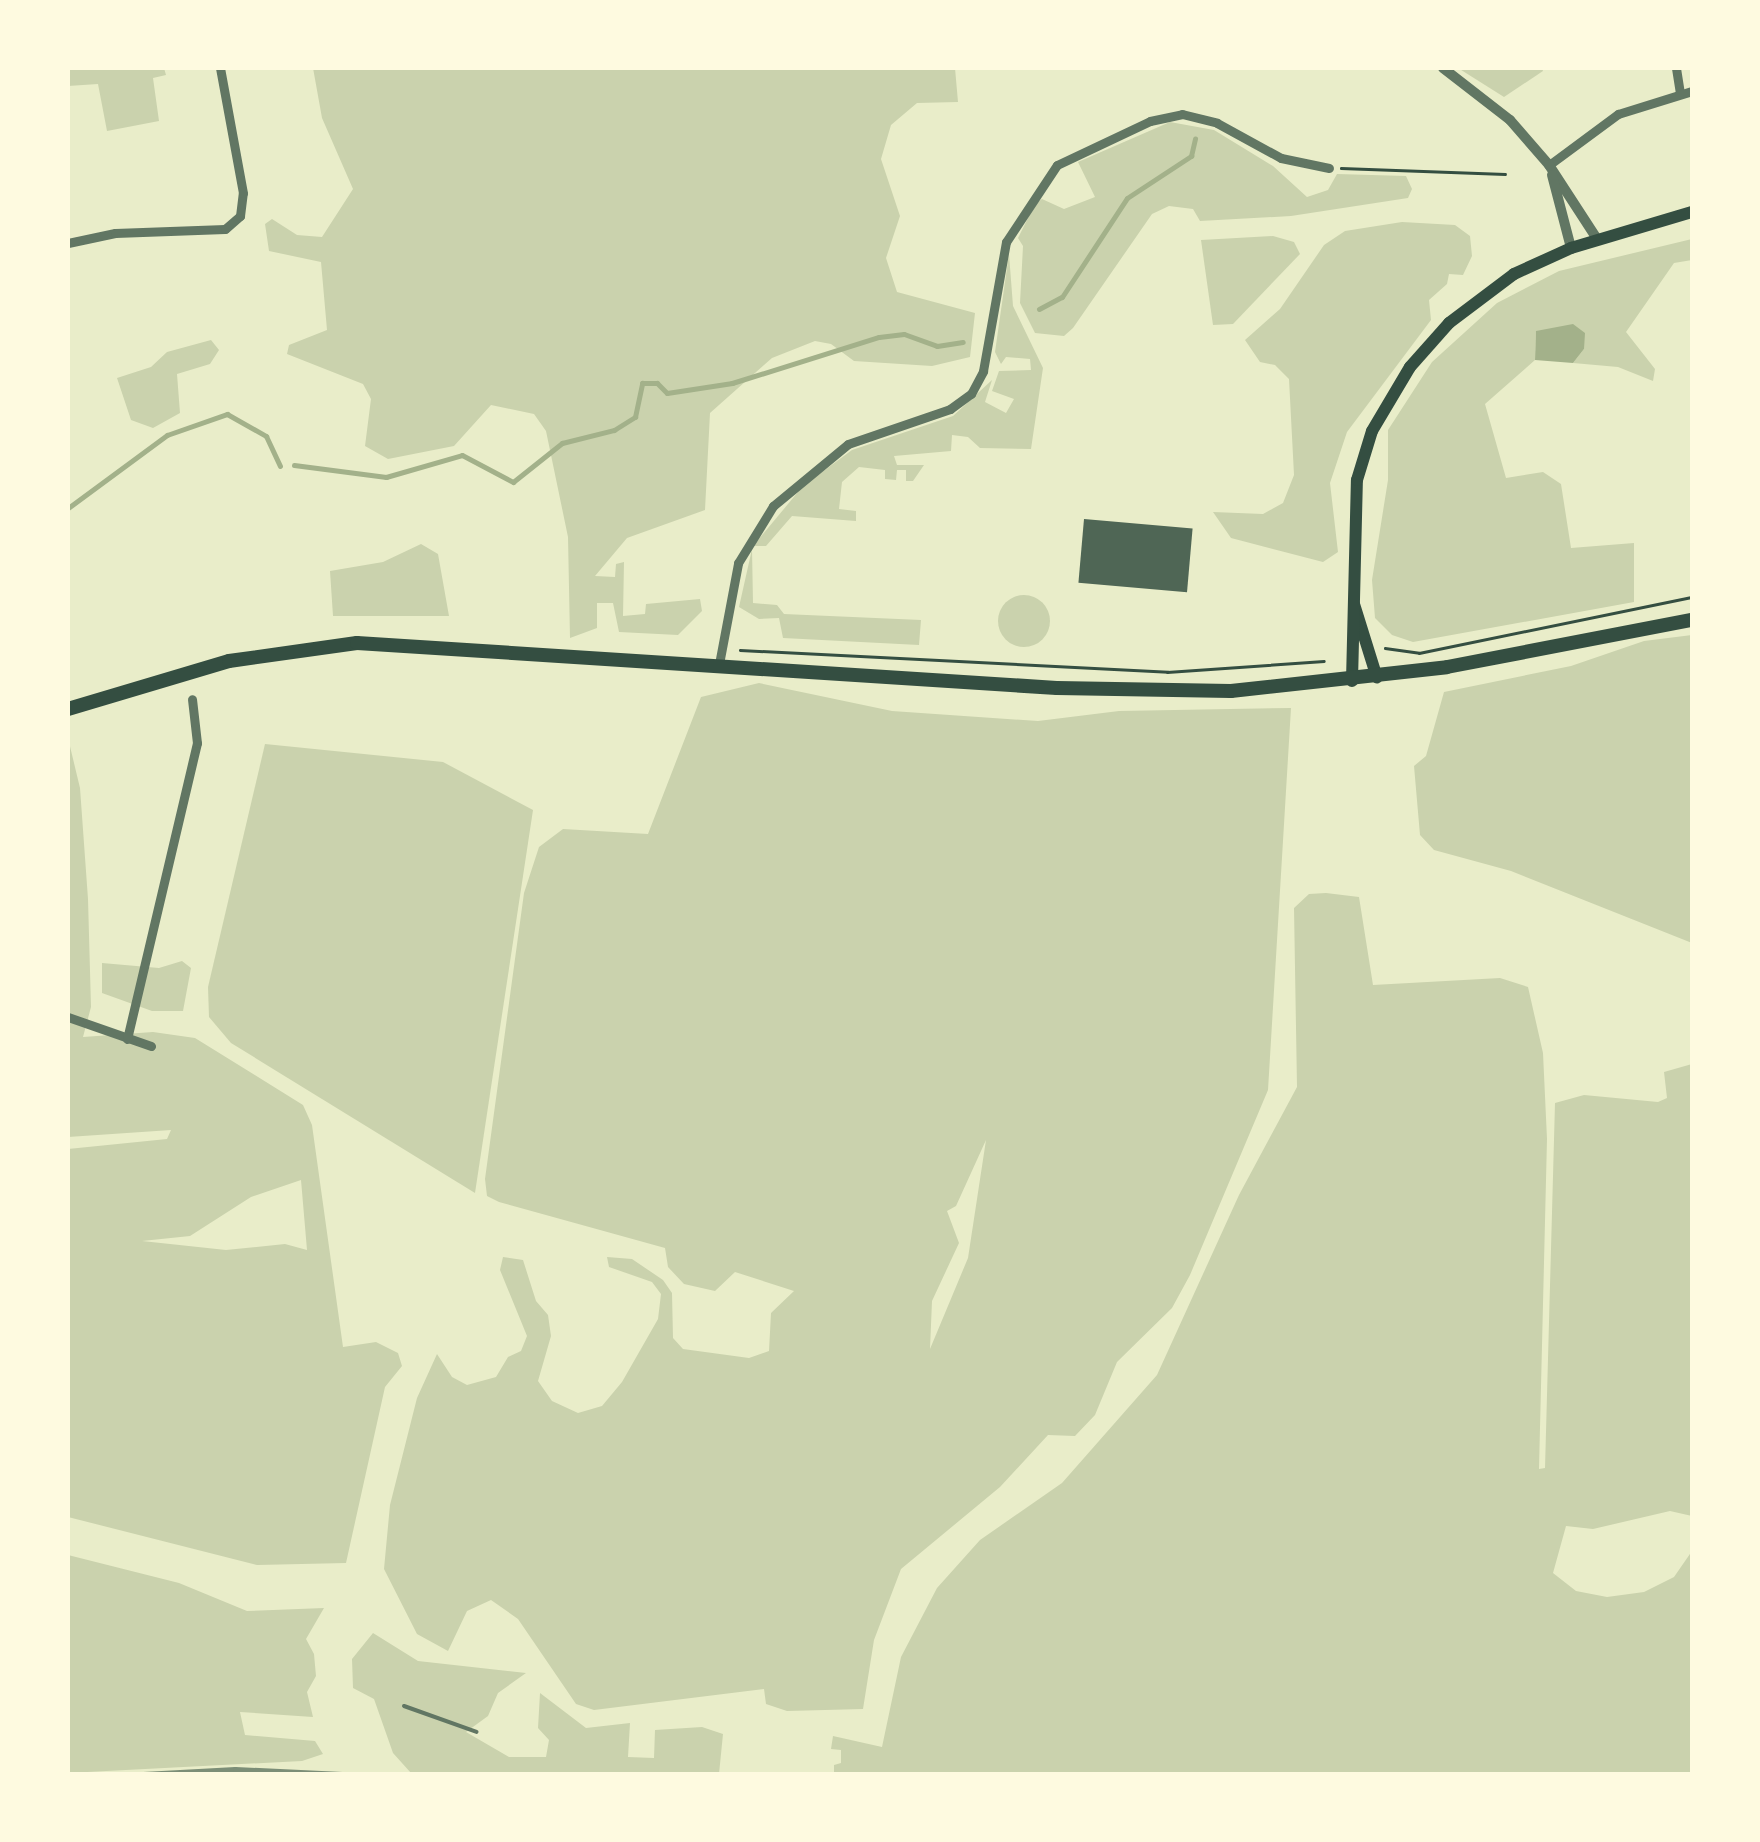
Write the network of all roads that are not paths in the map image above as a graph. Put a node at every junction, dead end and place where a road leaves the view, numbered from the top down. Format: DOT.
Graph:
graph roads {
  1 [pos="220,68"];
  2 [pos="1442,68"];
  3 [pos="1676,68"];
  4 [pos="1692,91"];
  5 [pos="1680,93"];
  6 [pos="1549,164"];
  7 [pos="1329,168"];
  8 [pos="1692,212"];
  9 [pos="1597,239"];
  10 [pos="68,243"];
  11 [pos="1571,248"];
  12 [pos="1354,603"];
  13 [pos="1692,620"];
  14 [pos="719,664"];
  15 [pos="1377,678"];
  16 [pos="1352,681"];
  17 [pos="192,699"];
  18 [pos="68,710"];
  19 [pos="68,1017"];
  20 [pos="127,1039"];
  21 [pos="150,1046"];
  22 [pos="404,1706"];
  23 [pos="477,1732"];
  1 -- 10 [label="street"];
  2 -- 6 [label="street"];
  3 -- 5 [label="street"];
  4 -- 5 [label="street"];
  5 -- 6 [label="street"];
  6 -- 9 [label="street"];
  6 -- 11 [label="street"];
  7 -- 14 [label="street"];
  8 -- 9 [label="main road"];
  9 -- 11 [label="main road"];
  11 -- 12 [label="main road"];
  12 -- 15 [label="main road"];
  12 -- 16 [label="main road"];
  13 -- 15 [label="main road"];
  14 -- 16 [label="main road"];
  14 -- 18 [label="main road"];
  15 -- 16 [label="main road"];
  17 -- 20 [label="street"];
  19 -- 20 [label="street"];
  20 -- 21 [label="street"];
  22 -- 23 [label="lane"];
}
